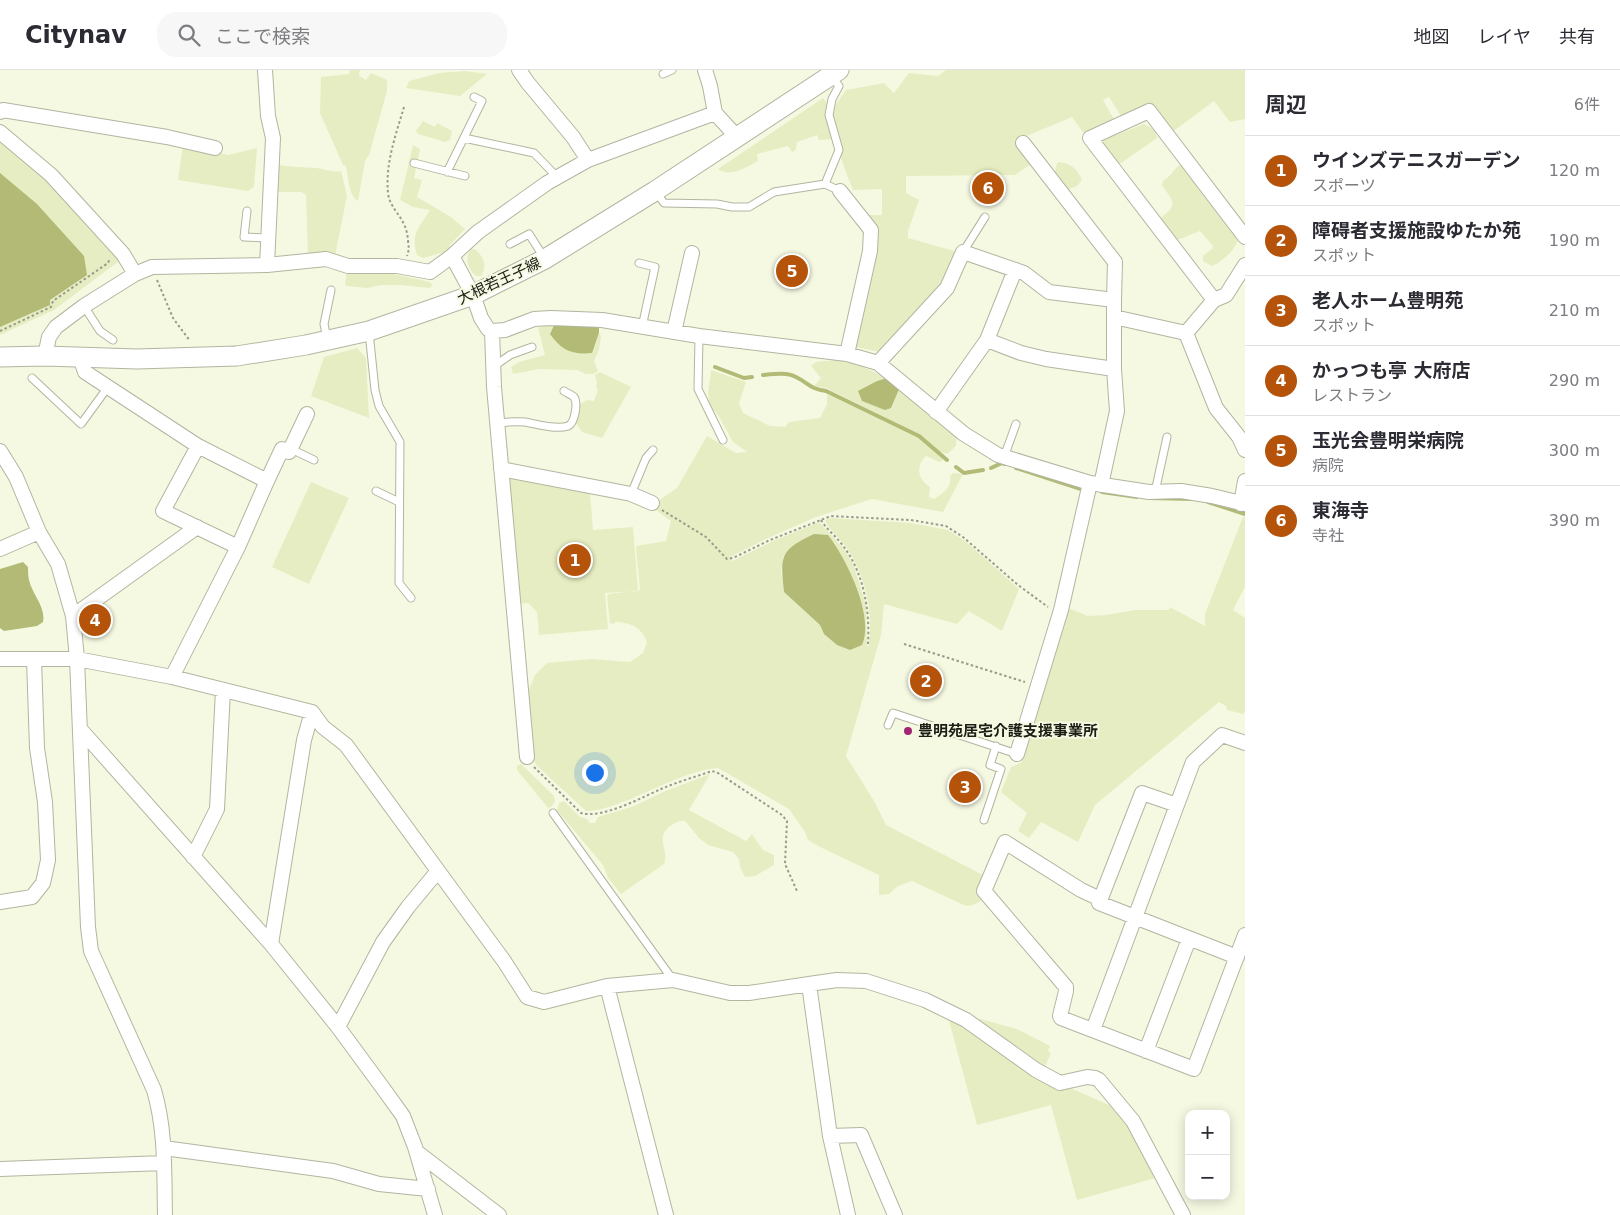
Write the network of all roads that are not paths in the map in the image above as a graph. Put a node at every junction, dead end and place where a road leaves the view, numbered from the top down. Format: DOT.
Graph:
graph roads {
  1 [pos="265,70"];
  2 [pos="672,70"];
  3 [pos="705,70"];
  4 [pos="522,71"];
  5 [pos="835,73"];
  6 [pos="663,74"];
  7 [pos="474,97"];
  8 [pos="0,112"];
  9 [pos="716,113"];
  10 [pos="0,132"];
  11 [pos="737,137"];
  12 [pos="464,138"];
  13 [pos="1023,143"];
  14 [pos="215,148"];
  15 [pos="588,160"];
  16 [pos="414,164"];
  17 [pos="447,172"];
  18 [pos="465,176"];
  19 [pos="557,177"];
  20 [pos="825,184"];
  21 [pos="655,190"];
  22 [pos="840,191"];
  23 [pos="247,211"];
  24 [pos="985,217"];
  25 [pos="1245,237"];
  26 [pos="268,238"];
  27 [pos="510,244"];
  28 [pos="963,252"];
  29 [pos="692,253"];
  30 [pos="452,256"];
  31 [pos="545,259"];
  32 [pos="639,263"];
  33 [pos="267,265"];
  34 [pos="1245,265"];
  35 [pos="1015,270"];
  36 [pos="135,274"];
  37 [pos="331,290"];
  38 [pos="473,295"];
  39 [pos="1114,300"];
  40 [pos="1214,300"];
  41 [pos="84,306"];
  42 [pos="1114,317"];
  43 [pos="642,327"];
  44 [pos="369,331"];
  45 [pos="492,331"];
  46 [pos="674,332"];
  47 [pos="1186,333"];
  48 [pos="699,336"];
  49 [pos="113,340"];
  50 [pos="987,340"];
  51 [pos="328,341"];
  52 [pos="532,347"];
  53 [pos="847,354"];
  54 [pos="45,356"];
  55 [pos="0,357"];
  56 [pos="80,357"];
  57 [pos="878,363"];
  58 [pos="493,367"];
  59 [pos="1114,369"];
  60 [pos="32,378"];
  61 [pos="108,387"];
  62 [pos="564,391"];
  63 [pos="936,412"];
  64 [pos="308,414"];
  65 [pos="497,424"];
  66 [pos="1016,424"];
  67 [pos="1167,437"];
  68 [pos="724,440"];
  69 [pos="198,446"];
  70 [pos="291,449"];
  71 [pos="653,450"];
  72 [pos="1245,450"];
  73 [pos="0,451"];
  74 [pos="1004,457"];
  75 [pos="314,460"];
  76 [pos="501,469"];
  77 [pos="267,481"];
  78 [pos="1245,481"];
  79 [pos="1095,484"];
  80 [pos="376,491"];
  81 [pos="1155,492"];
  82 [pos="630,494"];
  83 [pos="399,502"];
  84 [pos="652,503"];
  85 [pos="1243,504"];
  86 [pos="197,527"];
  87 [pos="39,532"];
  88 [pos="238,547"];
  89 [pos="0,549"];
  90 [pos="411,598"];
  91 [pos="73,616"];
  92 [pos="0,659"];
  93 [pos="34,659"];
  94 [pos="77,659"];
  95 [pos="172,677"];
  96 [pos="223,690"];
  97 [pos="312,712"];
  98 [pos="888,725"];
  99 [pos="81,730"];
  100 [pos="1245,743"];
  101 [pos="996,746"];
  102 [pos="1017,754"];
  103 [pos="527,757"];
  104 [pos="1177,806"];
  105 [pos="553,813"];
  106 [pos="984,820"];
  107 [pos="193,857"];
  108 [pos="437,872"];
  109 [pos="1100,899"];
  110 [pos="0,902"];
  111 [pos="1136,918"];
  112 [pos="1245,935"];
  113 [pos="1188,938"];
  114 [pos="270,944"];
  115 [pos="1236,957"];
  116 [pos="673,980"];
  117 [pos="809,984"];
  118 [pos="607,986"];
  119 [pos="338,1028"];
  120 [pos="1093,1030"];
  121 [pos="1146,1051"];
  122 [pos="830,1136"];
  123 [pos="417,1152"];
  124 [pos="164,1156"];
  125 [pos="0,1169"];
  126 [pos="428,1189"];
  127 [pos="165,1215"];
  128 [pos="435,1215"];
  129 [pos="499,1215"];
  130 [pos="666,1215"];
  131 [pos="848,1215"];
  132 [pos="895,1215"];
  133 [pos="1184,1215"];
  1 -- 26 [label="street"];
  2 -- 6 [label="lane"];
  3 -- 9 [label="street"];
  4 -- 15 [label="street"];
  5 -- 11 [label="street, 大根若王子線"];
  5 -- 20 [label="lane"];
  7 -- 12 [label="lane"];
  8 -- 14 [label="street"];
  9 -- 11 [label="street"];
  9 -- 15 [label="street"];
  10 -- 36 [label="street"];
  11 -- 21 [label="street, 大根若王子線"];
  12 -- 17 [label="lane"];
  12 -- 19 [label="lane"];
  13 -- 39 [label="street"];
  15 -- 19 [label="street"];
  16 -- 17 [label="lane"];
  17 -- 18 [label="lane"];
  19 -- 30 [label="street"];
  20 -- 21 [label="lane"];
  20 -- 22 [label="lane"];
  21 -- 31 [label="street, 大根若王子線"];
  22 -- 53 [label="street"];
  23 -- 26 [label="lane"];
  24 -- 28 [label="lane"];
  25 -- 40 [label="street"];
  26 -- 33 [label="street"];
  27 -- 31 [label="lane"];
  28 -- 35 [label="street"];
  28 -- 57 [label="street"];
  29 -- 46 [label="street"];
  30 -- 33 [label="street"];
  30 -- 38 [label="street"];
  31 -- 38 [label="street, 大根若王子線"];
  32 -- 43 [label="lane"];
  33 -- 36 [label="street"];
  34 -- 40 [label="street"];
  35 -- 39 [label="street"];
  35 -- 50 [label="street"];
  36 -- 41 [label="street"];
  37 -- 51 [label="lane"];
  38 -- 44 [label="street, 大根若王子線"];
  38 -- 45 [label="street"];
  39 -- 42 [label="street"];
  40 -- 47 [label="street"];
  41 -- 49 [label="lane"];
  41 -- 54 [label="street"];
  42 -- 47 [label="street"];
  42 -- 59 [label="street"];
  43 -- 45 [label="street"];
  43 -- 46 [label="street"];
  44 -- 51 [label="street, 大根若王子線"];
  44 -- 83 [label="lane"];
  45 -- 58 [label="street"];
  46 -- 48 [label="street"];
  47 -- 72 [label="street"];
  48 -- 53 [label="street"];
  48 -- 68 [label="lane"];
  50 -- 59 [label="street"];
  50 -- 63 [label="street"];
  51 -- 56 [label="street, 大根若王子線"];
  52 -- 58 [label="lane"];
  53 -- 57 [label="street"];
  54 -- 55 [label="street, 大根若王子線"];
  54 -- 56 [label="street, 大根若王子線"];
  56 -- 61 [label="street"];
  57 -- 63 [label="street"];
  58 -- 65 [label="street"];
  59 -- 79 [label="street"];
  60 -- 61 [label="lane"];
  61 -- 69 [label="street"];
  62 -- 65 [label="lane"];
  63 -- 74 [label="street"];
  64 -- 70 [label="street"];
  65 -- 76 [label="street"];
  66 -- 74 [label="lane"];
  67 -- 81 [label="lane"];
  69 -- 77 [label="street"];
  69 -- 86 [label="street"];
  70 -- 75 [label="lane"];
  70 -- 77 [label="street"];
  71 -- 82 [label="lane"];
  73 -- 87 [label="street"];
  74 -- 79 [label="street"];
  76 -- 82 [label="street"];
  76 -- 103 [label="street"];
  77 -- 88 [label="street"];
  78 -- 85 [label="street"];
  79 -- 81 [label="street"];
  79 -- 102 [label="street"];
  80 -- 83 [label="lane"];
  81 -- 85 [label="street"];
  82 -- 84 [label="street"];
  83 -- 90 [label="lane"];
  86 -- 88 [label="street"];
  86 -- 91 [label="street"];
  87 -- 89 [label="street"];
  87 -- 91 [label="street"];
  88 -- 95 [label="street"];
  91 -- 94 [label="street"];
  92 -- 93 [label="street"];
  93 -- 94 [label="street"];
  93 -- 110 [label="street"];
  94 -- 95 [label="street"];
  94 -- 99 [label="street"];
  95 -- 96 [label="street"];
  96 -- 97 [label="street"];
  96 -- 107 [label="street"];
  97 -- 108 [label="street"];
  97 -- 114 [label="street"];
  98 -- 101 [label="lane"];
  99 -- 107 [label="street"];
  99 -- 124 [label="street"];
  100 -- 104 [label="street"];
  101 -- 102 [label="lane"];
  101 -- 106 [label="lane"];
  104 -- 109 [label="street"];
  104 -- 111 [label="street"];
  105 -- 116 [label="lane"];
  107 -- 114 [label="street"];
  108 -- 118 [label="street"];
  108 -- 119 [label="street"];
  109 -- 111 [label="street"];
  109 -- 120 [label="street"];
  111 -- 113 [label="street"];
  111 -- 120 [label="street"];
  112 -- 115 [label="street"];
  113 -- 115 [label="street"];
  113 -- 121 [label="street"];
  114 -- 119 [label="street"];
  115 -- 121 [label="street"];
  116 -- 117 [label="street"];
  116 -- 118 [label="street"];
  117 -- 122 [label="street"];
  117 -- 133 [label="street"];
  118 -- 130 [label="street"];
  119 -- 123 [label="street"];
  120 -- 121 [label="street"];
  122 -- 131 [label="street"];
  122 -- 132 [label="street"];
  123 -- 126 [label="street"];
  123 -- 129 [label="street"];
  124 -- 125 [label="street"];
  124 -- 126 [label="street"];
  124 -- 127 [label="street"];
  126 -- 128 [label="street"];
}
